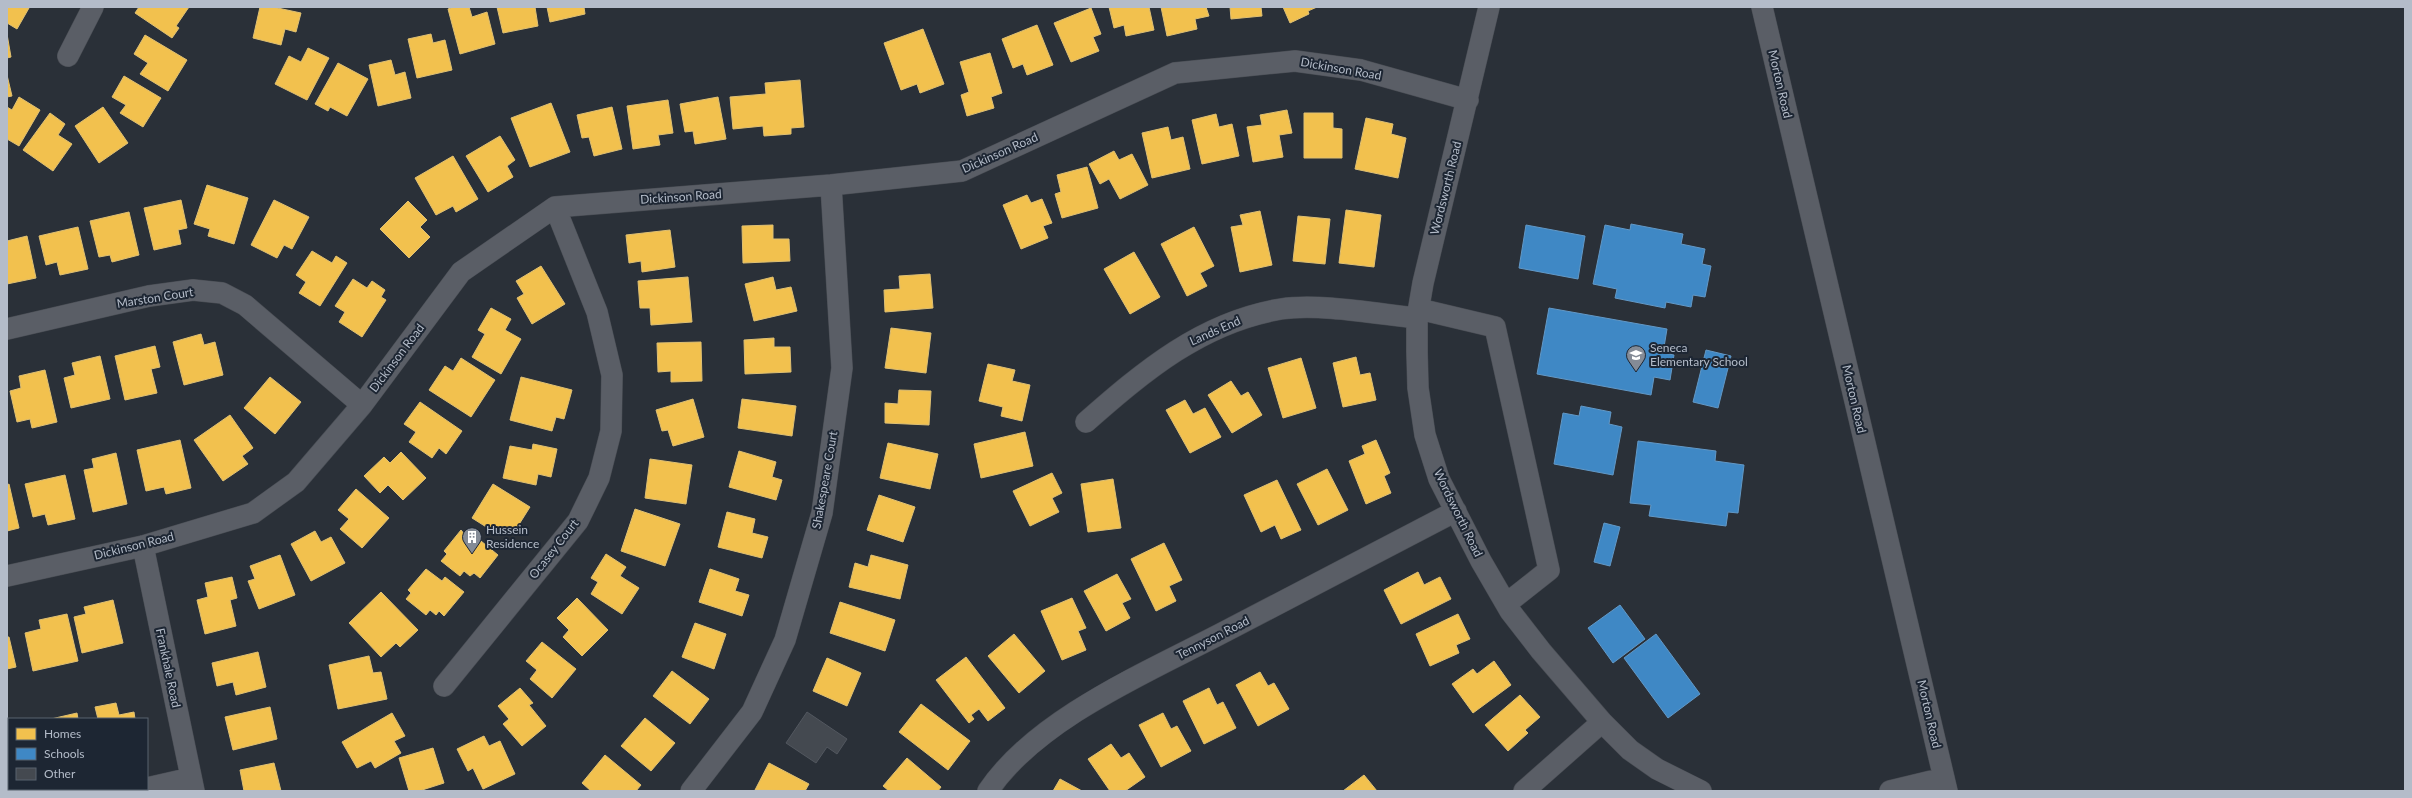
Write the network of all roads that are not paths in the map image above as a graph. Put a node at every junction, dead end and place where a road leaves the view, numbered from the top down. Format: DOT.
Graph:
graph roads {
  1 [pos="93,7"];
  2 [pos="1489,7"];
  3 [pos="1762,7"];
  4 [pos="68,56"];
  5 [pos="1468,100"];
  6 [pos="831,185"];
  7 [pos="555,207"];
  8 [pos="1418,313"];
  9 [pos="7,329"];
  10 [pos="362,404"];
  11 [pos="1086,422"];
  12 [pos="1456,511"];
  13 [pos="142,546"];
  14 [pos="7,576"];
  15 [pos="1506,604"];
  16 [pos="444,686"];
  17 [pos="1602,722"];
  18 [pos="193,785"];
  19 [pos="1945,785"];
  20 [pos="148,788"];
  21 [pos="691,791"];
  22 [pos="988,791"];
  23 [pos="1524,791"];
  24 [pos="1701,791"];
  25 [pos="1890,791"];
  1 -- 4 [label="street"];
  2 -- 5 [label="street, Wordsworth Road"];
  3 -- 19 [label="street, Morton Road"];
  5 -- 6 [label="street, Dickinson Road"];
  5 -- 8 [label="street, Wordsworth Road"];
  6 -- 7 [label="street, Dickinson Road"];
  6 -- 21 [label="street, Shakespeare Court"];
  7 -- 10 [label="street, Dickinson Road"];
  7 -- 16 [label="street, Ocasey Court"];
  8 -- 11 [label="street, Lands End"];
  8 -- 12 [label="street, Wordsworth Road"];
  8 -- 15 [label="street, Lands End"];
  9 -- 10 [label="street, Marston Court"];
  10 -- 13 [label="street, Dickinson Road"];
  12 -- 15 [label="street, Wordsworth Road"];
  12 -- 22 [label="street, Tennyson Road"];
  13 -- 14 [label="street, Dickinson Road"];
  13 -- 18 [label="street, Frankhale Road"];
  15 -- 17 [label="street, Wordsworth Road"];
  17 -- 23 [label="street"];
  17 -- 24 [label="street, Wordsworth Road"];
  18 -- 20 [label="street"];
  19 -- 25 [label="street"];
}
